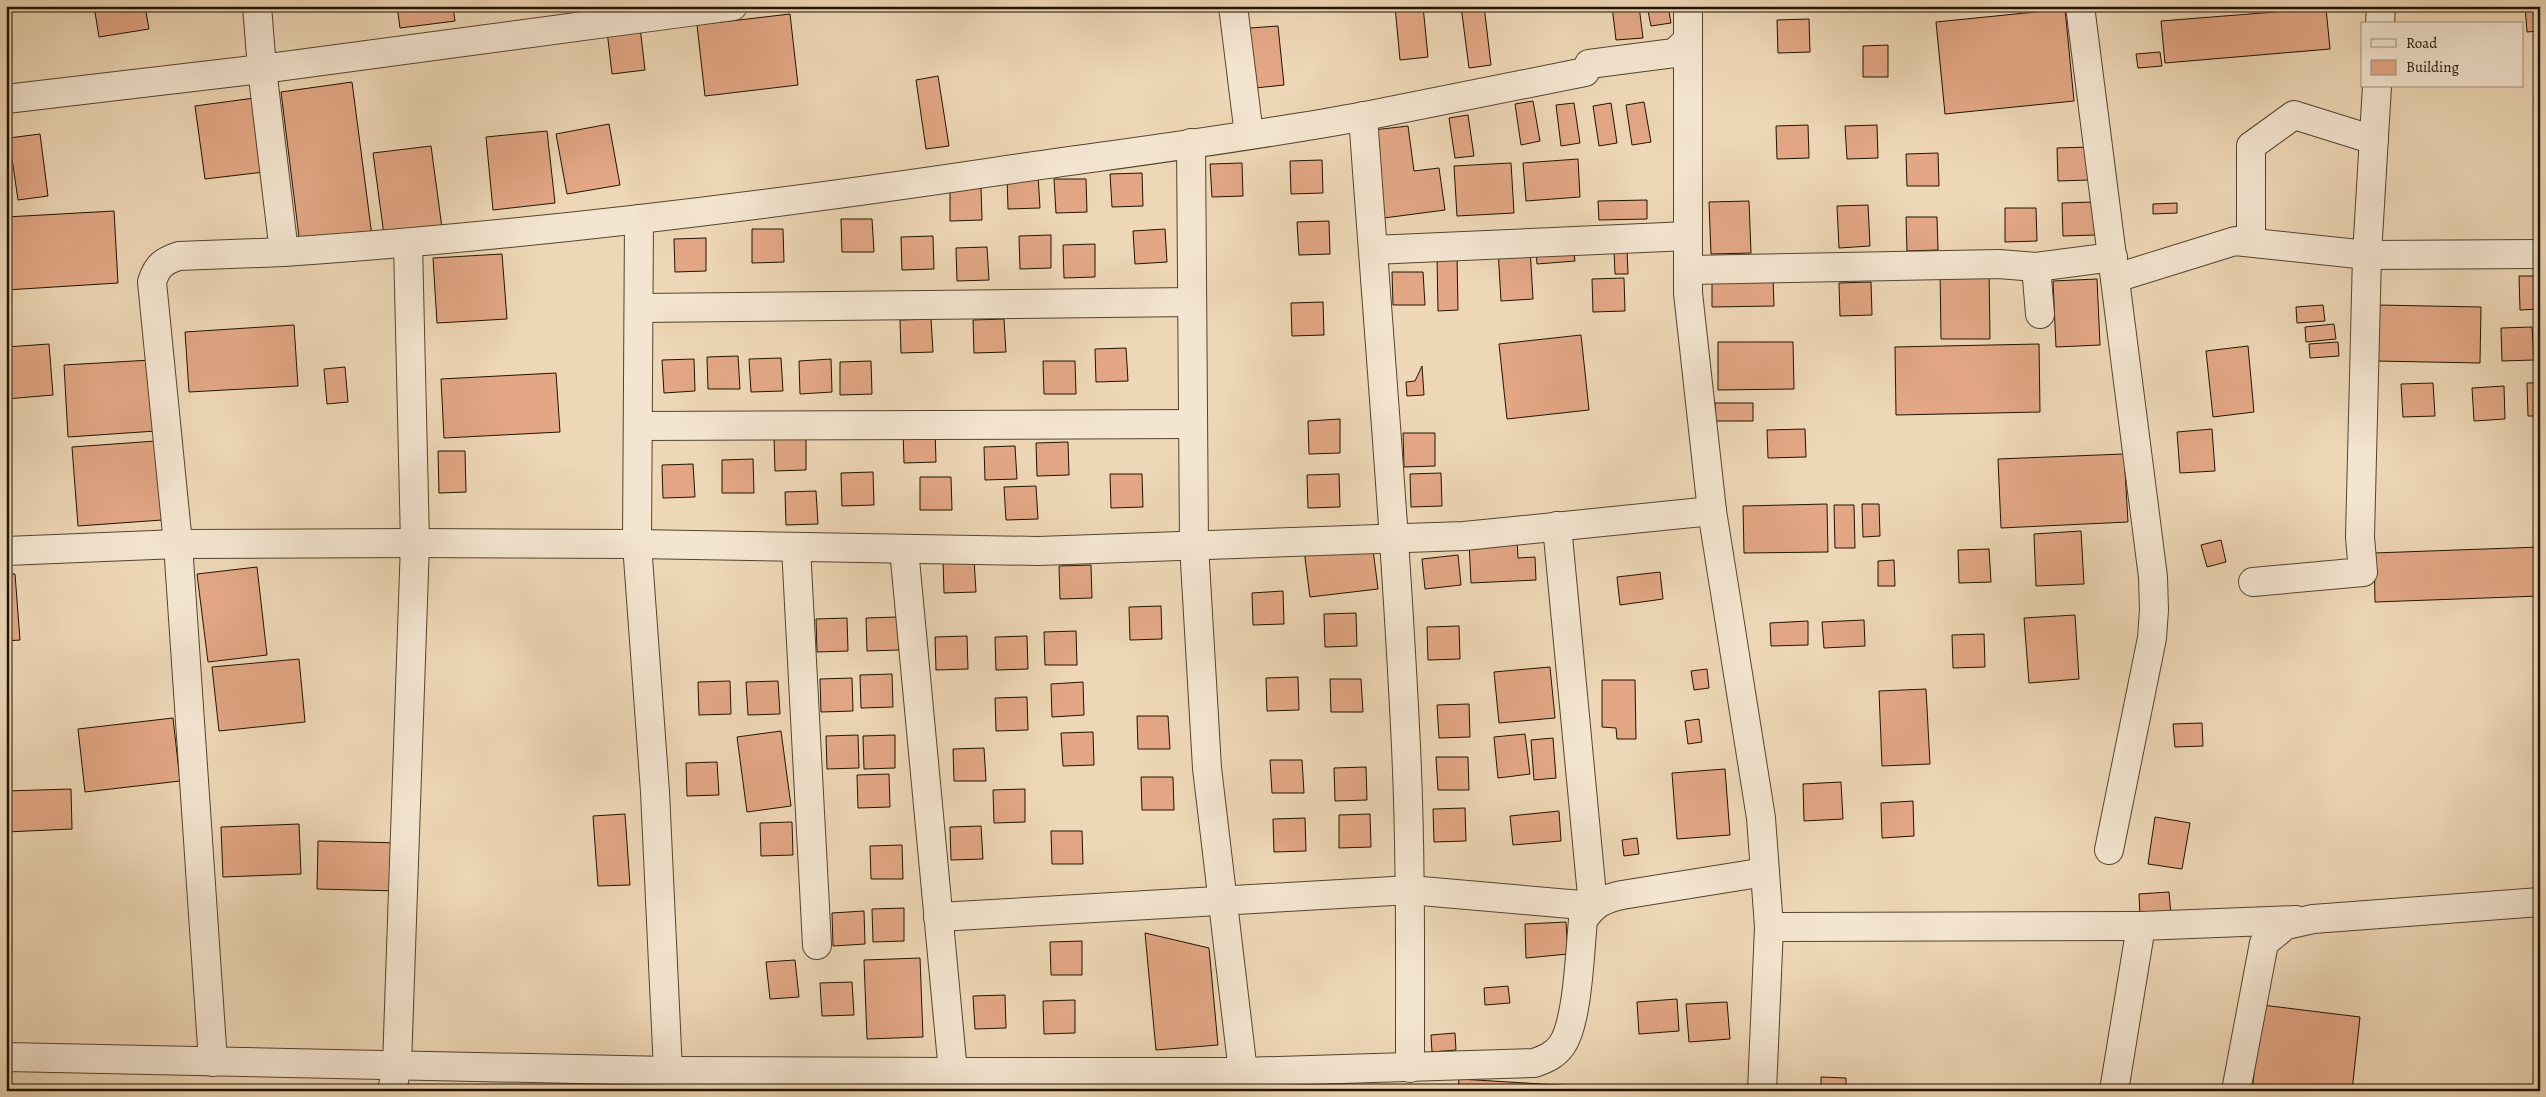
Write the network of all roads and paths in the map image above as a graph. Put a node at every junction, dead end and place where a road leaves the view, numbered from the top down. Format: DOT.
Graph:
graph roads {
  1 [pos="257,6"];
  2 [pos="733,6"];
  3 [pos="1233,6"];
  4 [pos="1688,6"];
  5 [pos="2080,6"];
  6 [pos="2381,6"];
  7 [pos="2380,22"];
  8 [pos="1688,40"];
  9 [pos="262,69"];
  10 [pos="2377,88"];
  11 [pos="6,99"];
  12 [pos="1363,116"];
  13 [pos="1249,135"];
  14 [pos="2374,140"];
  15 [pos="1191,143"];
  16 [pos="639,219"];
  17 [pos="2251,231"];
  18 [pos="1688,236"];
  19 [pos="408,244"];
  20 [pos="1373,250"];
  21 [pos="284,252"];
  22 [pos="2540,254"];
  23 [pos="2367,255"];
  24 [pos="2036,267"];
  25 [pos="2115,267"];
  26 [pos="1688,270"];
  27 [pos="1192,302"];
  28 [pos="639,308"];
  29 [pos="2040,314"];
  30 [pos="1192,424"];
  31 [pos="638,426"];
  32 [pos="1712,511"];
  33 [pos="1557,526"];
  34 [pos="1394,538"];
  35 [pos="415,543"];
  36 [pos="178,544"];
  37 [pos="637,544"];
  38 [pos="1194,545"];
  39 [pos="796,547"];
  40 [pos="904,549"];
  41 [pos="6,551"];
  42 [pos="2253,582"];
  43 [pos="2109,850"];
  44 [pos="1765,872"];
  45 [pos="1410,890"];
  46 [pos="1223,901"];
  47 [pos="2540,902"];
  48 [pos="1593,906"];
  49 [pos="938,917"];
  50 [pos="2313,919"];
  51 [pos="2140,926"];
  52 [pos="1768,928"];
  53 [pos="817,945"];
  54 [pos="6,1057"];
  55 [pos="213,1062"];
  56 [pos="1410,1068"];
  57 [pos="668,1071"];
  58 [pos="953,1072"];
  59 [pos="1243,1072"];
  60 [pos="394,1078"];
  61 [pos="1762,1091"];
  62 [pos="2114,1091"];
  63 [pos="2236,1091"];
  1 -- 9 [label="street"];
  2 -- 9 [label="street"];
  3 -- 13 [label="street"];
  4 -- 8 [label="street"];
  5 -- 25 [label="street"];
  6 -- 7 [label="street"];
  8 -- 12 [label="street"];
  8 -- 18 [label="street"];
  9 -- 11 [label="street"];
  9 -- 21 [label="street"];
  10 -- 14 [label="street"];
  12 -- 13 [label="street"];
  12 -- 20 [label="street"];
  13 -- 15 [label="street"];
  14 -- 17 [label="street"];
  14 -- 23 [label="street"];
  15 -- 16 [label="street"];
  15 -- 27 [label="street"];
  16 -- 19 [label="street"];
  16 -- 28 [label="street"];
  18 -- 20 [label="street"];
  18 -- 26 [label="street"];
  19 -- 21 [label="street"];
  19 -- 35 [label="street"];
  20 -- 34 [label="street"];
  21 -- 36 [label="street"];
  22 -- 23 [label="street"];
  23 -- 25 [label="street"];
  23 -- 42 [label="street"];
  24 -- 25 [label="street"];
  24 -- 26 [label="street"];
  24 -- 29 [label="street"];
  25 -- 43 [label="street"];
  26 -- 32 [label="street"];
  27 -- 28 [label="street"];
  27 -- 30 [label="street"];
  28 -- 31 [label="street"];
  30 -- 31 [label="street"];
  30 -- 38 [label="street"];
  31 -- 37 [label="street"];
  32 -- 33 [label="street"];
  32 -- 44 [label="street"];
  33 -- 34 [label="street"];
  33 -- 48 [label="street"];
  34 -- 38 [label="street"];
  34 -- 45 [label="street"];
  35 -- 36 [label="street"];
  35 -- 37 [label="street"];
  35 -- 60 [label="street"];
  36 -- 41 [label="street"];
  36 -- 55 [label="street"];
  37 -- 39 [label="street"];
  37 -- 57 [label="street"];
  38 -- 40 [label="street"];
  38 -- 46 [label="street"];
  39 -- 40 [label="street"];
  39 -- 53 [label="street"];
  40 -- 49 [label="street"];
  44 -- 48 [label="street"];
  44 -- 52 [label="street"];
  45 -- 46 [label="street"];
  45 -- 48 [label="street"];
  45 -- 56 [label="street"];
  46 -- 49 [label="street"];
  46 -- 59 [label="street"];
  47 -- 50 [label="street"];
  48 -- 56 [label="street"];
  49 -- 58 [label="street"];
  50 -- 51 [label="street"];
  50 -- 63 [label="street"];
  51 -- 52 [label="street"];
  51 -- 62 [label="street"];
  52 -- 61 [label="street"];
  54 -- 55 [label="street"];
  55 -- 60 [label="street"];
  56 -- 59 [label="street"];
  57 -- 58 [label="street"];
  57 -- 60 [label="street"];
  58 -- 59 [label="street"];
}
